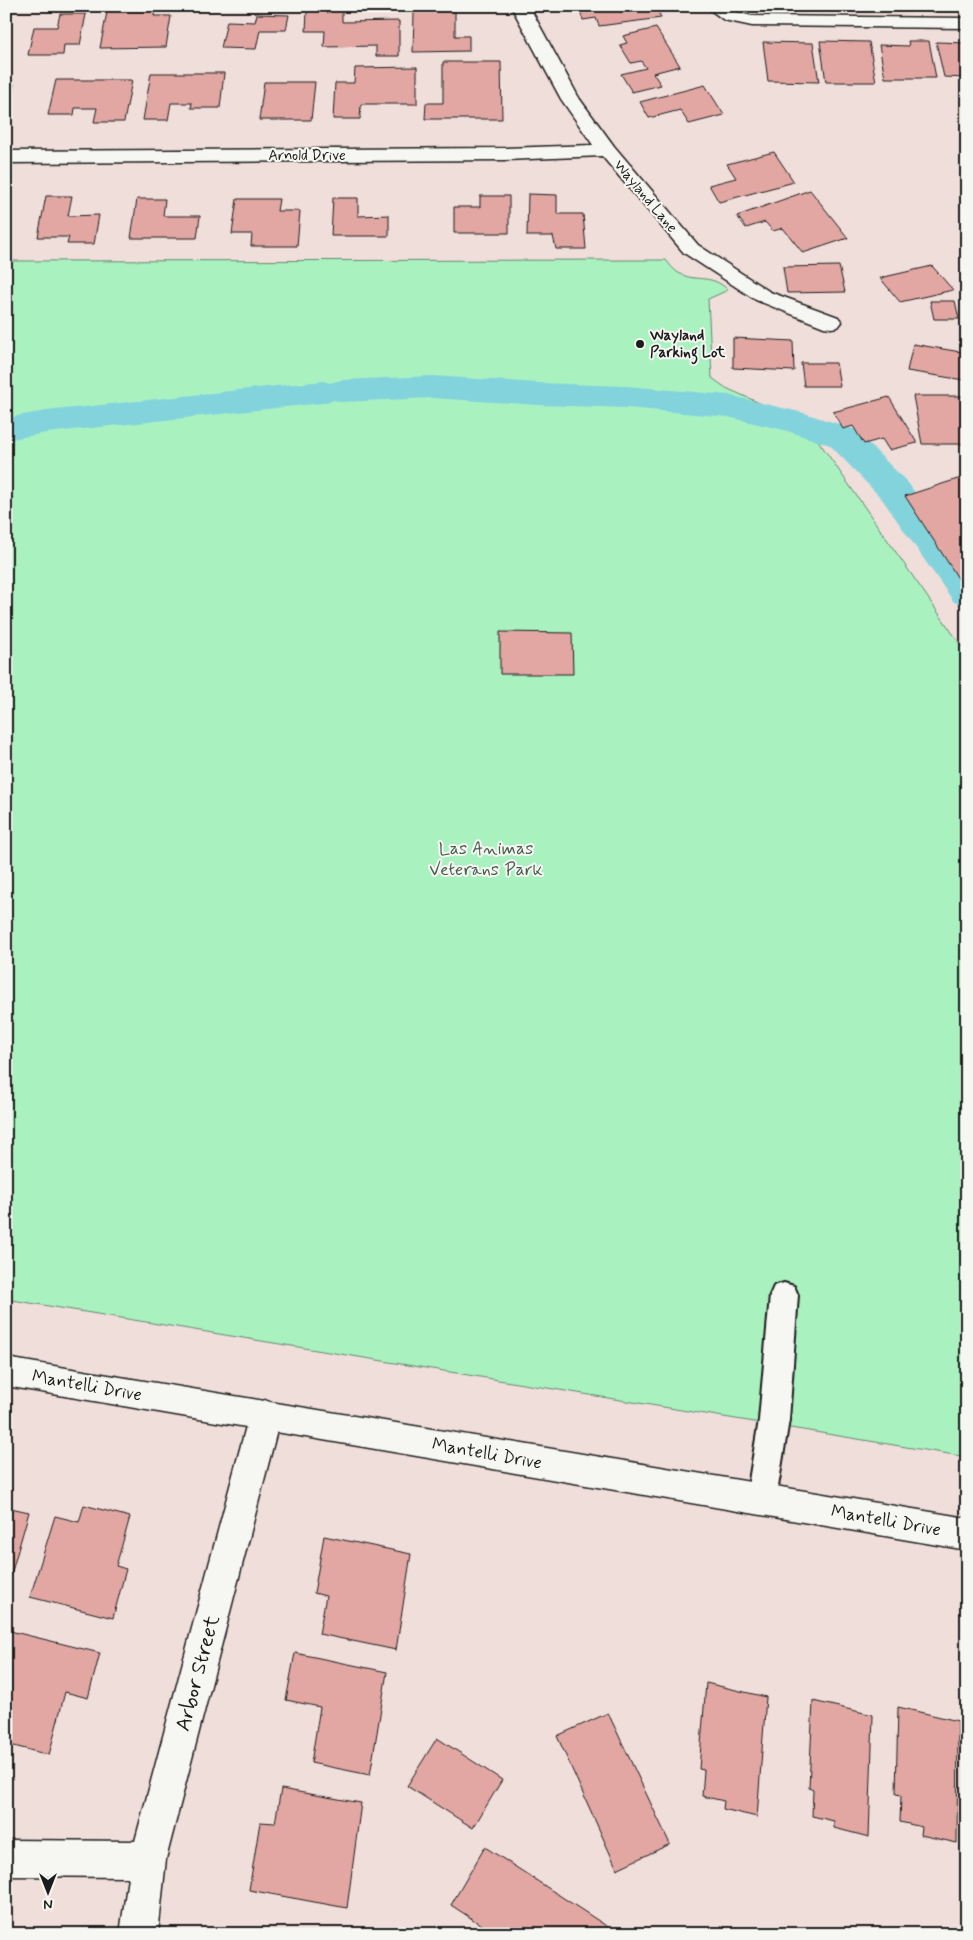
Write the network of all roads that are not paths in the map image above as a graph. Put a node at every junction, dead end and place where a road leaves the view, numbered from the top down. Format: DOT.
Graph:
graph roads {
  1 [pos="520,6"];
  2 [pos="717,9"];
  3 [pos="967,24"];
  4 [pos="607,150"];
  5 [pos="6,157"];
  6 [pos="831,322"];
  7 [pos="784,1295"];
  8 [pos="6,1372"];
  9 [pos="265,1415"];
  10 [pos="761,1499"];
  11 [pos="967,1534"];
  12 [pos="6,1858"];
  13 [pos="148,1859"];
  14 [pos="139,1934"];
  1 -- 4 [label="street, Wayland Lane"];
  2 -- 3 [label="street"];
  4 -- 5 [label="street, Arnold Drive"];
  4 -- 6 [label="street, Wayland Lane"];
  7 -- 10 [label="lane"];
  8 -- 9 [label="street, Mantelli Drive"];
  9 -- 10 [label="street, Mantelli Drive"];
  9 -- 13 [label="street, Arbor Street"];
  10 -- 11 [label="street, Mantelli Drive"];
  12 -- 13 [label="street"];
  13 -- 14 [label="street, Arbor Street"];
}
